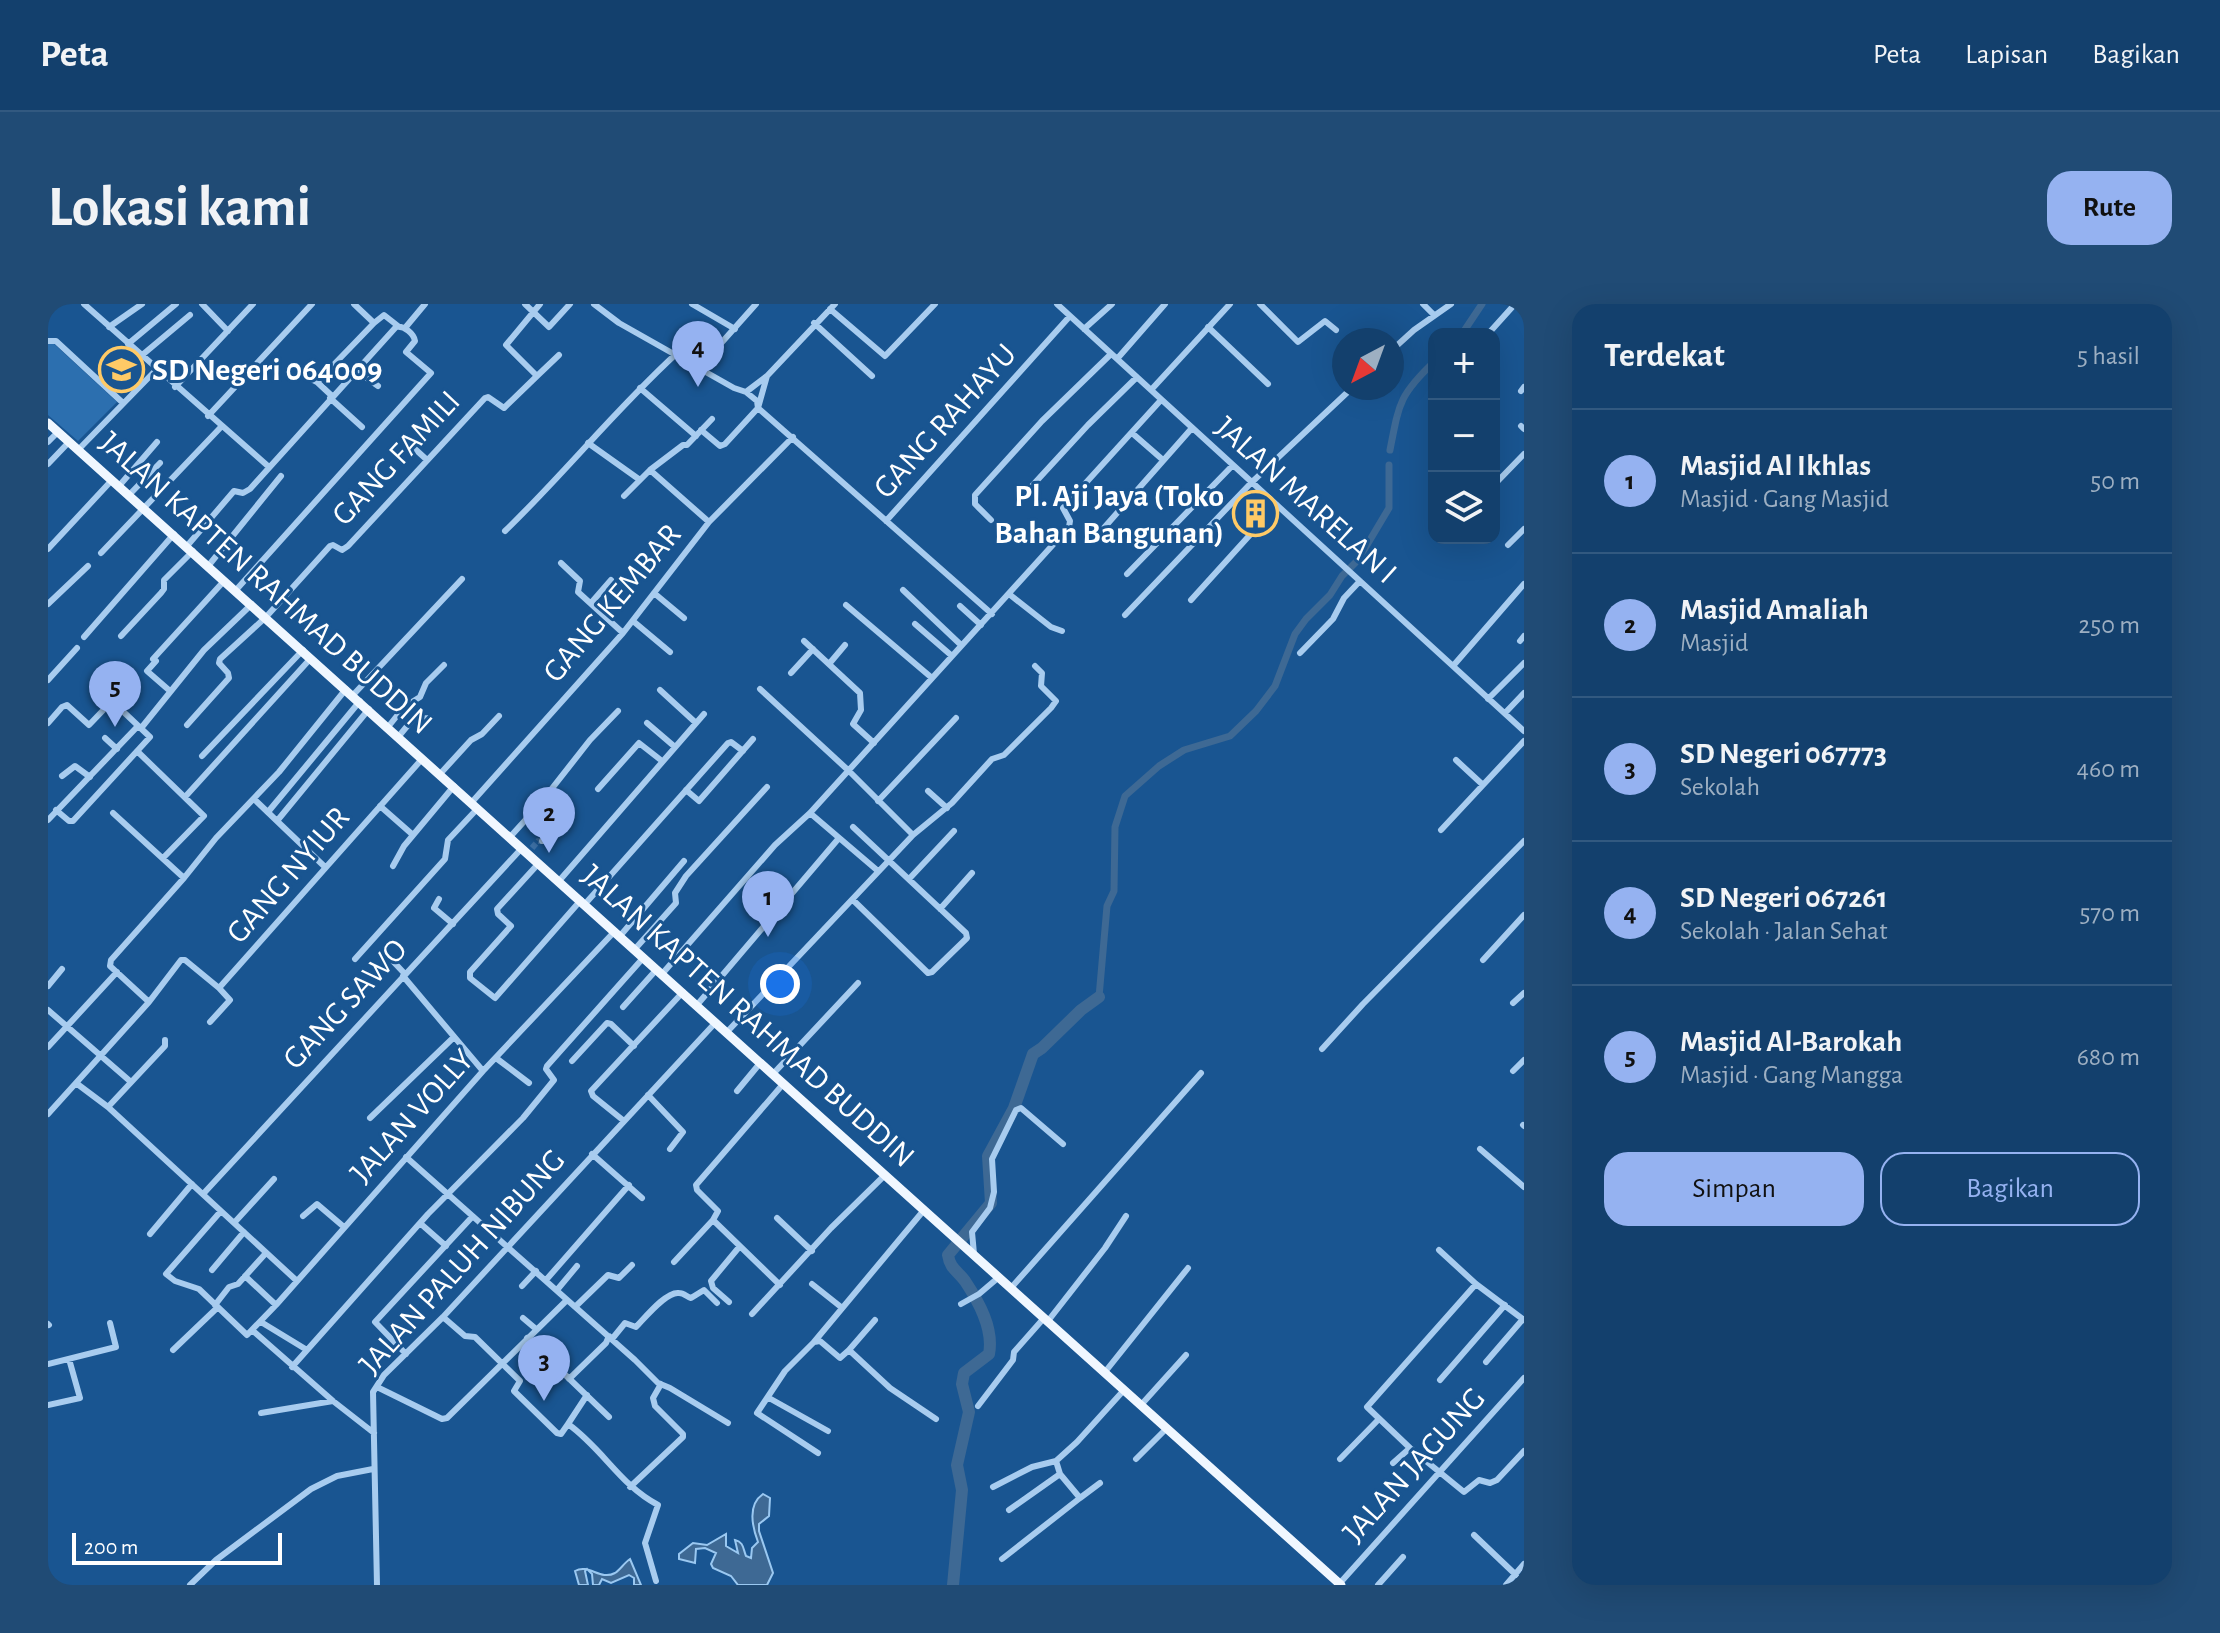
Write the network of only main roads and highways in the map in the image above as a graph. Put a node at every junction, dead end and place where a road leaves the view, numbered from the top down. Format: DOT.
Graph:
graph roads {
  1 [pos="48,423"];
  2 [pos="1340,1584"];
  1 -- 2 [label="main road, JALAN KAPTEN RAHMAD BUDDIN"];
}
